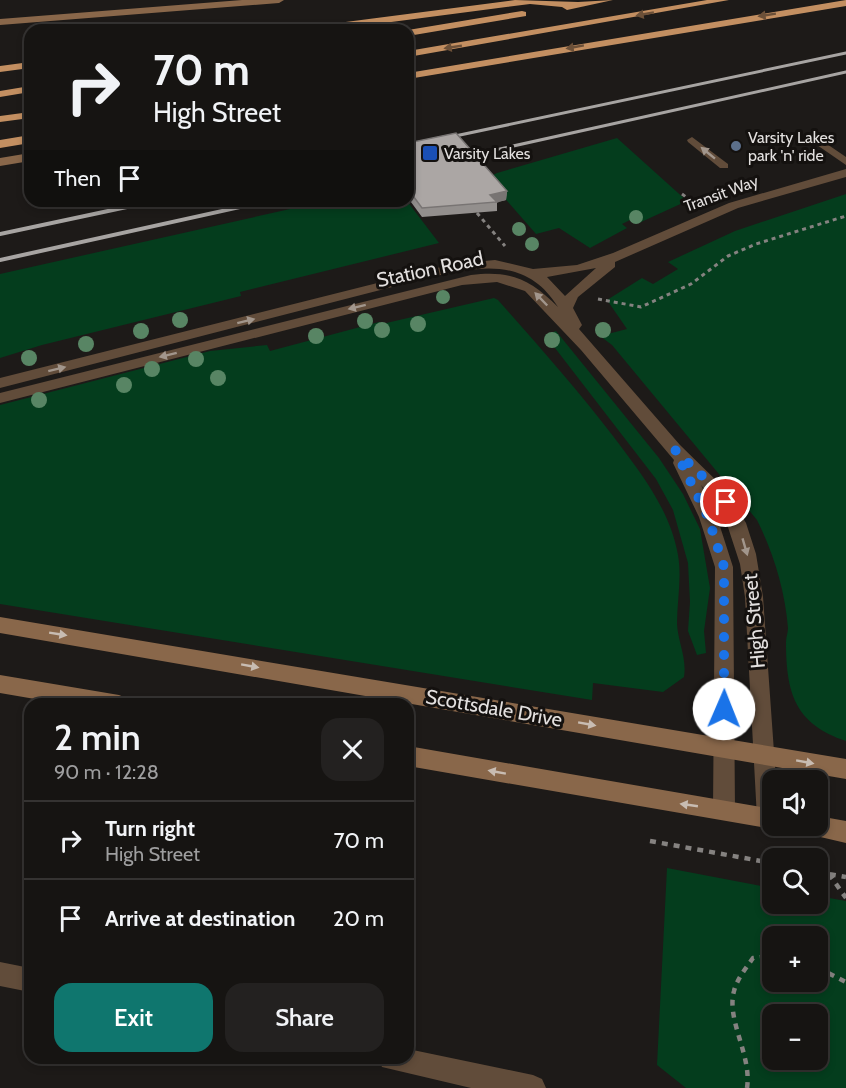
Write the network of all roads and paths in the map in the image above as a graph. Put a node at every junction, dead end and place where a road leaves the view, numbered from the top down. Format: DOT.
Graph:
graph roads {
  1 [pos="279,0"];
  2 [pos="608,0"];
  3 [pos="723,0"];
  4 [pos="846,3"];
  5 [pos="578,5"];
  6 [pos="0,22"];
  7 [pos="353,24"];
  8 [pos="414,32"];
  9 [pos="414,53"];
  10 [pos="24,66"];
  11 [pos="0,69"];
  12 [pos="414,75"];
  13 [pos="24,90"];
  14 [pos="0,94"];
  15 [pos="24,116"];
  16 [pos="0,119"];
  17 [pos="24,140"];
  18 [pos="692,140"];
  19 [pos="821,143"];
  20 [pos="0,144"];
  21 [pos="24,158"];
  22 [pos="0,162"];
  23 [pos="846,162"];
  24 [pos="724,166"];
  25 [pos="846,173"];
  26 [pos="682,194"];
  27 [pos="693,202"];
  28 [pos="477,213"];
  29 [pos="846,216"];
  30 [pos="504,245"];
  31 [pos="613,261"];
  32 [pos="532,273"];
  33 [pos="594,298"];
  34 [pos="566,308"];
  35 [pos="583,340"];
  36 [pos="0,383"];
  37 [pos="0,398"];
  38 [pos="675,450"];
  39 [pos="0,625"];
  40 [pos="0,684"];
  41 [pos="83,698"];
  42 [pos="724,748"];
  43 [pos="763,755"];
  44 [pos="414,757"];
  45 [pos="846,769"];
  46 [pos="765,770"];
  47 [pos="724,810"];
  48 [pos="762,817"];
  49 [pos="828,829"];
  50 [pos="846,832"];
  51 [pos="650,841"];
  52 [pos="762,861"];
  53 [pos="829,874"];
  54 [pos="846,877"];
  55 [pos="846,898"];
  56 [pos="762,957"];
  57 [pos="828,973"];
  58 [pos="0,974"];
  59 [pos="24,979"];
  60 [pos="846,982"];
  61 [pos="414,1063"];
  62 [pos="533,1088"];
  63 [pos="747,1088"];
  1 -- 6 [label="main road"];
  2 -- 5 [label="highway"];
  3 -- 9 [label="highway, one-way"];
  4 -- 12 [label="highway, one-way"];
  5 -- 7 [label="highway"];
  5 -- 8 [label="highway"];
  10 -- 11 [label="highway"];
  13 -- 14 [label="highway"];
  15 -- 16 [label="highway"];
  17 -- 20 [label="highway"];
  24 -- 18 [label="lane, one-way"];
  19 -- 23 [label="lane"];
  21 -- 22 [label="main road"];
  25 -- 31 [label="street, Transit Way"];
  26 -- 27 [label="path"];
  28 -- 30 [label="path"];
  29 -- 33 [label="path"];
  31 -- 32 [label="street, Transit Way"];
  31 -- 34 [label="street, Transit Way"];
  32 -- 34 [label="street, Station Road"];
  36 -- 32 [label="street, Station Road, one-way"];
  34 -- 35 [label="street, Station Road"];
  35 -- 37 [label="street, Station Road, one-way"];
  35 -- 38 [label="street, High Street"];
  38 -- 42 [label="street, High Street"];
  38 -- 43 [label="street, High Street, one-way"];
  39 -- 42 [label="main road, Scottsdale Drive, one-way"];
  40 -- 41 [label="main road"];
  42 -- 43 [label="main road, Scottsdale Drive"];
  42 -- 47 [label="street, High Street"];
  43 -- 45 [label="main road, Scottsdale Drive, one-way"];
  43 -- 46 [label="street, High Street"];
  47 -- 44 [label="main road, one-way"];
  47 -- 48 [label="main road"];
  49 -- 50 [label="main road"];
  51 -- 52 [label="path"];
  53 -- 54 [label="path"];
  53 -- 55 [label="path"];
  56 -- 63 [label="path"];
  57 -- 60 [label="path"];
  58 -- 59 [label="street"];
  61 -- 62 [label="street"];
}
